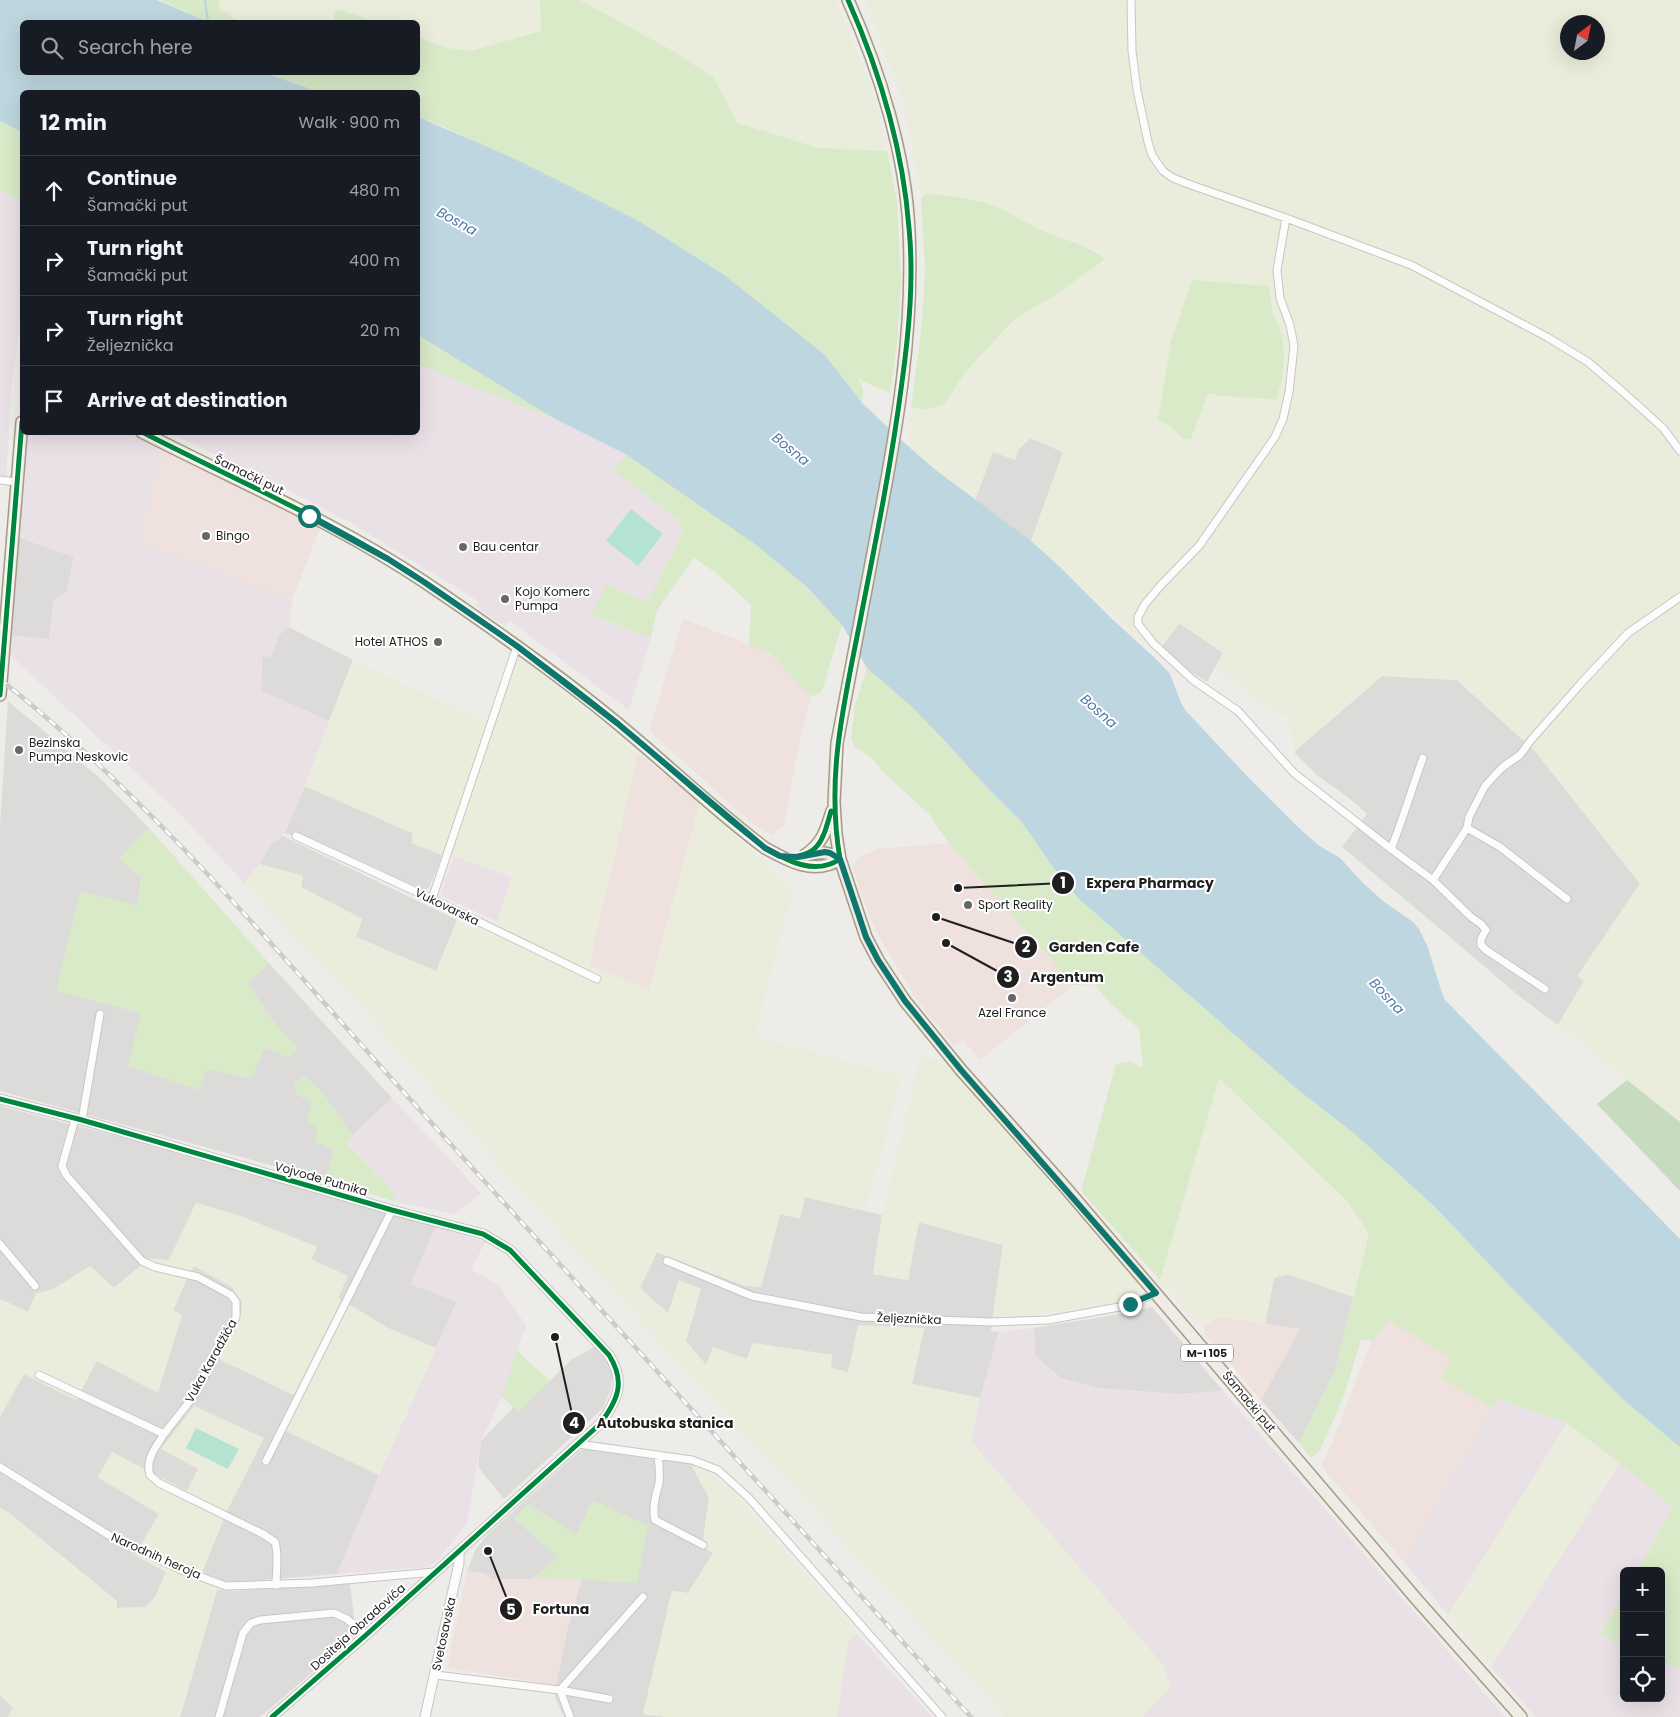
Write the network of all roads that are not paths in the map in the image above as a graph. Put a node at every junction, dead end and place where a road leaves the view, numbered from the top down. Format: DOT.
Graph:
graph roads {
  1 [pos="848,0"];
  2 [pos="1131,0"];
  3 [pos="1286,218"];
  4 [pos="21,435"];
  5 [pos="148,435"];
  6 [pos="1680,451"];
  7 [pos="0,480"];
  8 [pos="17,482"];
  9 [pos="1680,597"];
  10 [pos="517,646"];
  11 [pos="0,695"];
  12 [pos="1423,758"];
  13 [pos="834,802"];
  14 [pos="1467,828"];
  15 [pos="296,836"];
  16 [pos="1391,850"];
  17 [pos="805,855"];
  18 [pos="780,856"];
  19 [pos="840,859"];
  20 [pos="1434,880"];
  21 [pos="432,899"];
  22 [pos="1566,899"];
  23 [pos="597,979"];
  24 [pos="1545,989"];
  25 [pos="100,1014"];
  26 [pos="0,1100"];
  27 [pos="78,1119"];
  28 [pos="392,1210"];
  29 [pos="0,1244"];
  30 [pos="668,1261"];
  31 [pos="35,1286"];
  32 [pos="1156,1293"];
  33 [pos="39,1375"];
  34 [pos="164,1434"];
  35 [pos="578,1444"];
  36 [pos="658,1455"];
  37 [pos="266,1461"];
  38 [pos="0,1467"];
  39 [pos="703,1545"];
  40 [pos="459,1551"];
  41 [pos="434,1572"];
  42 [pos="276,1585"];
  43 [pos="643,1597"];
  44 [pos="366,1634"];
  45 [pos="436,1675"];
  46 [pos="560,1690"];
  47 [pos="609,1699"];
  48 [pos="219,1717"];
  49 [pos="272,1717"];
  50 [pos="425,1717"];
  51 [pos="570,1717"];
  52 [pos="942,1717"];
  53 [pos="1521,1717"];
  1 -- 13 [label="main road, M-I 105"];
  2 -- 3 [label="street"];
  3 -- 6 [label="street"];
  3 -- 16 [label="street"];
  4 -- 8 [label="main road"];
  5 -- 10 [label="main road, Šamački put"];
  7 -- 8 [label="street"];
  8 -- 11 [label="main road"];
  9 -- 14 [label="street"];
  10 -- 18 [label="main road, Šamački put"];
  10 -- 21 [label="street"];
  12 -- 16 [label="street"];
  13 -- 17 [label="main road"];
  13 -- 19 [label="main road, M-I 105"];
  14 -- 20 [label="street"];
  14 -- 22 [label="street"];
  15 -- 21 [label="street, Vukovarska"];
  16 -- 20 [label="street"];
  17 -- 18 [label="main road"];
  17 -- 19 [label="main road"];
  18 -- 19 [label="main road, Šamački put"];
  19 -- 32 [label="main road, Šamački put / M-I 105"];
  20 -- 24 [label="street"];
  21 -- 23 [label="street, Vukovarska"];
  25 -- 27 [label="street, Vuka Karadžića"];
  26 -- 27 [label="street, Vojvode Putnika"];
  27 -- 28 [label="street, Vojvode Putnika"];
  27 -- 34 [label="street, Vuka Karadžića"];
  28 -- 35 [label="street, Vojvode Putnika"];
  28 -- 37 [label="street"];
  29 -- 31 [label="street"];
  30 -- 32 [label="street, Željeznička"];
  32 -- 53 [label="main road, Šamački put / M-I 105"];
  33 -- 34 [label="street"];
  34 -- 42 [label="street"];
  35 -- 36 [label="street"];
  35 -- 40 [label="street, Dositeja Obradovića"];
  36 -- 39 [label="street"];
  36 -- 52 [label="street"];
  38 -- 42 [label="street, Narodnih heroja"];
  40 -- 41 [label="street, Dositeja Obradovića"];
  40 -- 45 [label="street, Svetosavska"];
  41 -- 42 [label="street, Narodnih heroja"];
  41 -- 44 [label="street, Dositeja Obradovića"];
  43 -- 46 [label="street"];
  44 -- 48 [label="street"];
  44 -- 49 [label="street, Dositeja Obradovića"];
  45 -- 46 [label="street"];
  45 -- 50 [label="street, Svetosavska"];
  46 -- 47 [label="street"];
  46 -- 51 [label="street"];
}
